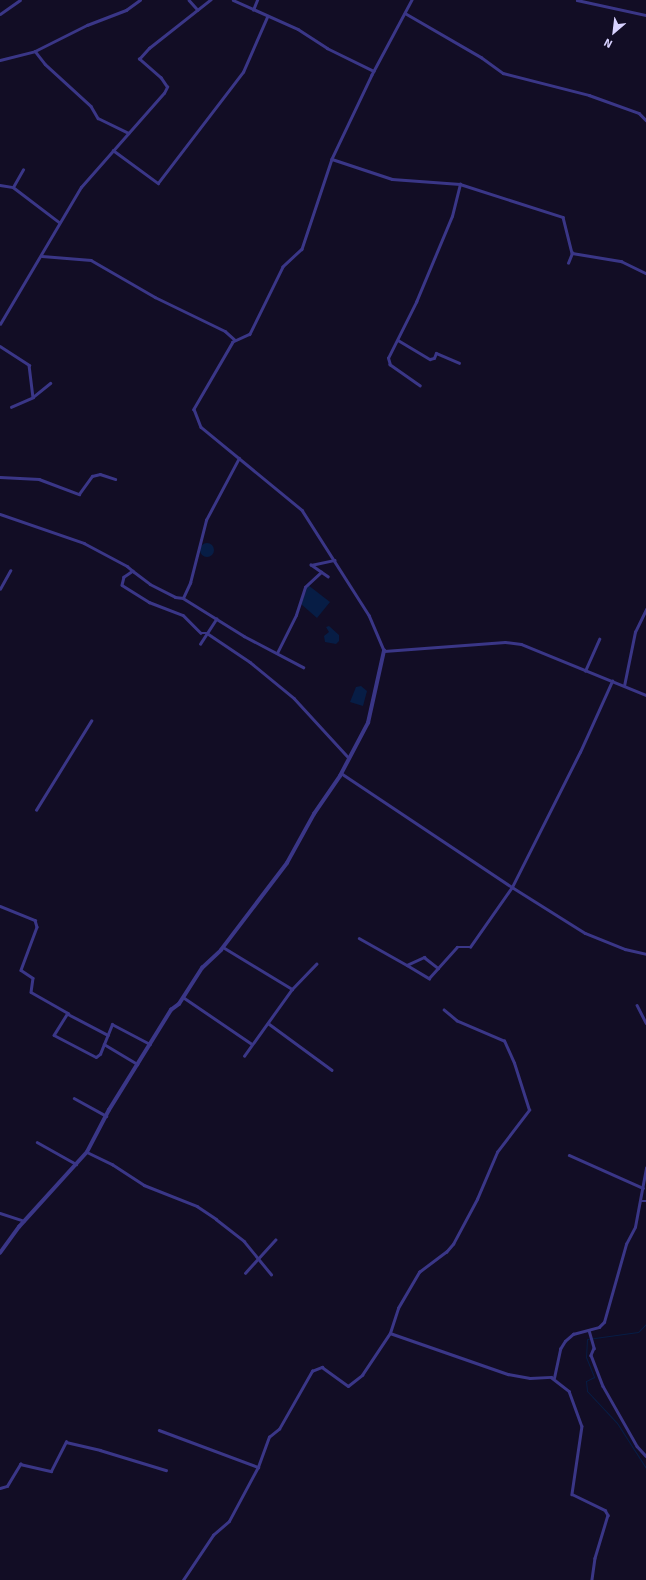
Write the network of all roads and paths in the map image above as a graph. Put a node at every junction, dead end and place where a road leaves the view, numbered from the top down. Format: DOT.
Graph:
graph roads {
  1 [pos="20,0"];
  2 [pos="140,0"];
  3 [pos="190,0"];
  4 [pos="210,0"];
  5 [pos="233,0"];
  6 [pos="257,0"];
  7 [pos="412,0"];
  8 [pos="577,0"];
  9 [pos="198,10"];
  10 [pos="253,10"];
  11 [pos="405,13"];
  12 [pos="0,14"];
  13 [pos="646,15"];
  14 [pos="267,17"];
  15 [pos="35,51"];
  16 [pos="0,60"];
  17 [pos="374,71"];
  18 [pos="646,120"];
  19 [pos="129,133"];
  20 [pos="113,150"];
  21 [pos="332,160"];
  22 [pos="24,170"];
  23 [pos="460,184"];
  24 [pos="0,185"];
  25 [pos="13,187"];
  26 [pos="59,222"];
  27 [pos="572,253"];
  28 [pos="42,256"];
  29 [pos="568,263"];
  30 [pos="646,273"];
  31 [pos="2,319"];
  32 [pos="0,324"];
  33 [pos="236,340"];
  34 [pos="398,340"];
  35 [pos="0,346"];
  36 [pos="459,363"];
  37 [pos="50,383"];
  38 [pos="420,386"];
  39 [pos="33,397"];
  40 [pos="11,407"];
  41 [pos="239,458"];
  42 [pos="0,477"];
  43 [pos="115,479"];
  44 [pos="0,514"];
  45 [pos="334,560"];
  46 [pos="10,571"];
  47 [pos="133,571"];
  48 [pos="321,572"];
  49 [pos="328,577"];
  50 [pos="0,589"];
  51 [pos="184,598"];
  52 [pos="646,609"];
  53 [pos="216,619"];
  54 [pos="207,633"];
  55 [pos="599,639"];
  56 [pos="200,644"];
  57 [pos="384,651"];
  58 [pos="277,653"];
  59 [pos="303,668"];
  60 [pos="585,670"];
  61 [pos="612,681"];
  62 [pos="624,686"];
  63 [pos="646,695"];
  64 [pos="91,721"];
  65 [pos="349,758"];
  66 [pos="341,773"];
  67 [pos="36,810"];
  68 [pos="512,887"];
  69 [pos="0,906"];
  70 [pos="358,938"];
  71 [pos="223,947"];
  72 [pos="646,954"];
  73 [pos="316,964"];
  74 [pos="407,965"];
  75 [pos="438,968"];
  76 [pos="292,989"];
  77 [pos="183,997"];
  78 [pos="637,1005"];
  79 [pos="444,1010"];
  80 [pos="68,1014"];
  81 [pos="646,1022"];
  82 [pos="268,1023"];
  83 [pos="108,1035"];
  84 [pos="104,1044"];
  85 [pos="150,1044"];
  86 [pos="252,1044"];
  87 [pos="244,1056"];
  88 [pos="138,1065"];
  89 [pos="332,1070"];
  90 [pos="74,1098"];
  91 [pos="106,1116"];
  92 [pos="37,1142"];
  93 [pos="87,1152"];
  94 [pos="569,1155"];
  95 [pos="76,1164"];
  96 [pos="646,1168"];
  97 [pos="643,1188"];
  98 [pos="641,1201"];
  99 [pos="646,1201"];
  100 [pos="0,1213"];
  101 [pos="24,1221"];
  102 [pos="276,1240"];
  103 [pos="0,1253"];
  104 [pos="260,1258"];
  105 [pos="245,1273"];
  106 [pos="272,1274"];
  107 [pos="589,1330"];
  108 [pos="390,1333"];
  109 [pos="554,1378"];
  110 [pos="160,1430"];
  111 [pos="646,1456"];
  112 [pos="258,1467"];
  113 [pos="166,1470"];
  114 [pos="0,1488"];
  115 [pos="183,1580"];
  116 [pos="592,1580"];
  1 -- 12 [label="street"];
  2 -- 15 [label="street"];
  3 -- 9 [label="street"];
  4 -- 9 [label="street"];
  5 -- 10 [label="street"];
  6 -- 10 [label="street"];
  7 -- 11 [label="street"];
  8 -- 13 [label="street"];
  9 -- 19 [label="street"];
  10 -- 14 [label="street"];
  11 -- 17 [label="street"];
  11 -- 18 [label="street"];
  14 -- 17 [label="street"];
  14 -- 20 [label="street"];
  15 -- 16 [label="street"];
  15 -- 19 [label="street"];
  17 -- 21 [label="street"];
  19 -- 20 [label="street"];
  20 -- 26 [label="street"];
  21 -- 23 [label="street"];
  21 -- 33 [label="street"];
  22 -- 25 [label="street"];
  23 -- 27 [label="street"];
  23 -- 34 [label="street"];
  24 -- 25 [label="street"];
  25 -- 26 [label="street"];
  26 -- 28 [label="street"];
  27 -- 29 [label="street"];
  27 -- 30 [label="street"];
  28 -- 31 [label="street"];
  28 -- 33 [label="street"];
  31 -- 32 [label="street"];
  33 -- 41 [label="street"];
  34 -- 36 [label="street"];
  34 -- 38 [label="street"];
  35 -- 39 [label="street"];
  37 -- 39 [label="street"];
  39 -- 40 [label="street"];
  41 -- 45 [label="street"];
  41 -- 51 [label="street"];
  42 -- 43 [label="street"];
  44 -- 47 [label="street"];
  45 -- 48 [label="street"];
  45 -- 57 [label="street"];
  46 -- 50 [label="street"];
  47 -- 51 [label="street"];
  47 -- 54 [label="street"];
  48 -- 49 [label="street"];
  48 -- 58 [label="street"];
  51 -- 53 [label="street"];
  52 -- 62 [label="street"];
  53 -- 54 [label="street"];
  53 -- 58 [label="street"];
  54 -- 56 [label="street"];
  54 -- 65 [label="street"];
  55 -- 60 [label="street"];
  57 -- 60 [label="street"];
  57 -- 65 [label="street"];
  58 -- 59 [label="street"];
  60 -- 61 [label="street"];
  61 -- 62 [label="street"];
  61 -- 68 [label="street"];
  62 -- 63 [label="street"];
  64 -- 67 [label="street"];
  65 -- 66 [label="street"];
  66 -- 68 [label="street"];
  66 -- 71 [label="street"];
  68 -- 72 [label="street"];
  68 -- 75 [label="street"];
  69 -- 80 [label="street"];
  70 -- 74 [label="street"];
  71 -- 76 [label="street"];
  71 -- 77 [label="street"];
  73 -- 76 [label="street"];
  74 -- 75 [label="street"];
  74 -- 75 [label="street"];
  76 -- 82 [label="street"];
  77 -- 85 [label="street"];
  77 -- 86 [label="street"];
  78 -- 81 [label="street"];
  79 -- 108 [label="street"];
  80 -- 83 [label="street"];
  80 -- 84 [label="street"];
  82 -- 86 [label="street"];
  82 -- 89 [label="street"];
  83 -- 84 [label="street"];
  83 -- 85 [label="street"];
  84 -- 88 [label="street"];
  85 -- 88 [label="street"];
  86 -- 87 [label="street"];
  88 -- 91 [label="street"];
  90 -- 91 [label="street"];
  91 -- 93 [label="street"];
  92 -- 95 [label="street"];
  93 -- 95 [label="street"];
  93 -- 104 [label="street"];
  94 -- 97 [label="street"];
  95 -- 101 [label="street"];
  96 -- 97 [label="street"];
  97 -- 98 [label="street"];
  98 -- 99 [label="street"];
  98 -- 107 [label="street"];
  100 -- 101 [label="street"];
  101 -- 103 [label="street"];
  102 -- 104 [label="street"];
  104 -- 105 [label="street"];
  104 -- 106 [label="street"];
  107 -- 109 [label="street"];
  107 -- 111 [label="street"];
  108 -- 109 [label="street"];
  108 -- 112 [label="street"];
  109 -- 116 [label="street"];
  110 -- 112 [label="street"];
  112 -- 115 [label="street"];
  113 -- 114 [label="street"];
}
